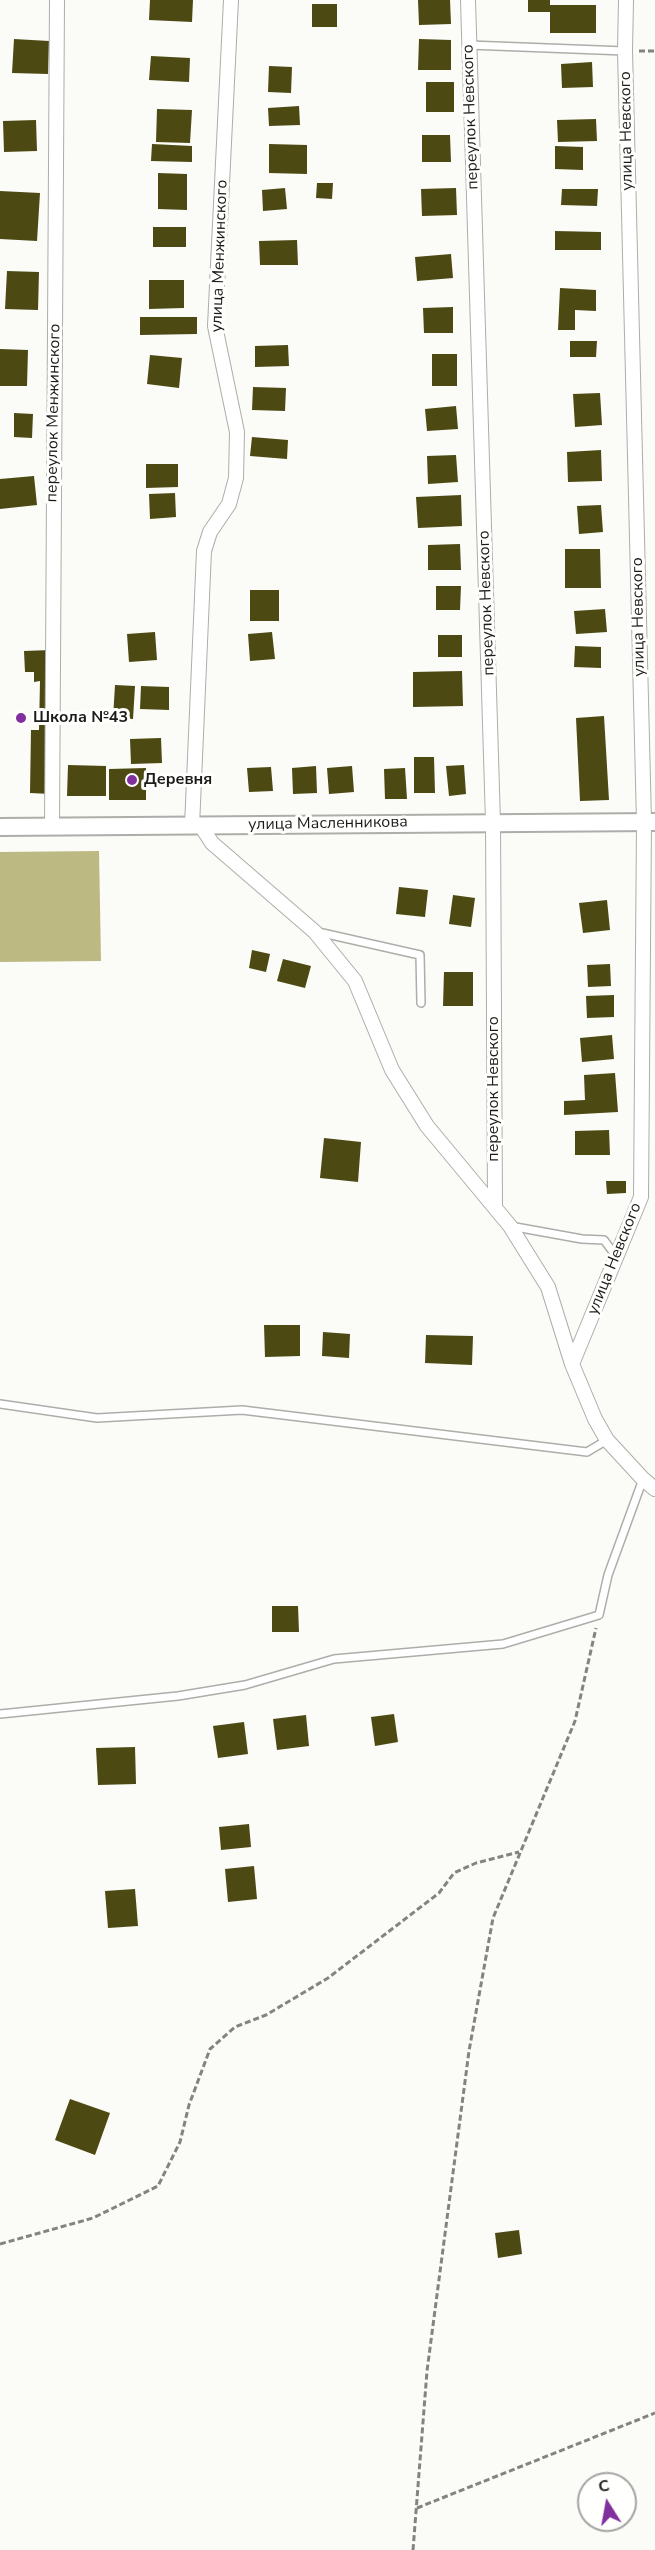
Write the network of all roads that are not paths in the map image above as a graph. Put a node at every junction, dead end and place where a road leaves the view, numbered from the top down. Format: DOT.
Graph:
graph roads {
  1 [pos="57,0"];
  2 [pos="231,0"];
  3 [pos="468,0"];
  4 [pos="626,0"];
  5 [pos="469,45"];
  6 [pos="625,51"];
  7 [pos="493,822"];
  8 [pos="649,822"];
  9 [pos="196,826"];
  10 [pos="0,827"];
  11 [pos="52,827"];
  12 [pos="315,932"];
  13 [pos="421,1003"];
  14 [pos="495,1206"];
  15 [pos="510,1226"];
  16 [pos="617,1257"];
  17 [pos="572,1364"];
  18 [pos="0,1404"];
  19 [pos="607,1440"];
  20 [pos="642,1479"];
  21 [pos="655,1489"];
  22 [pos="0,1714"];
  1 -- 11 [label="street, переулок Менжинского"];
  2 -- 9 [label="street, улица Менжинского"];
  3 -- 5 [label="street, переулок Невского"];
  4 -- 6 [label="street, улица Невского"];
  5 -- 6 [label="lane"];
  5 -- 7 [label="street, переулок Невского"];
  6 -- 8 [label="street, улица Невского"];
  7 -- 8 [label="street, улица Масленникова"];
  7 -- 9 [label="street, улица Масленникова"];
  7 -- 14 [label="street, переулок Невского"];
  8 -- 16 [label="street, улица Невского"];
  9 -- 11 [label="street, улица Масленникова"];
  9 -- 12 [label="street"];
  10 -- 11 [label="street, улица Масленникова"];
  12 -- 13 [label="lane"];
  12 -- 14 [label="street"];
  14 -- 15 [label="street"];
  15 -- 16 [label="lane"];
  15 -- 17 [label="street"];
  16 -- 17 [label="street, улица Невского"];
  17 -- 19 [label="street"];
  18 -- 19 [label="lane"];
  19 -- 20 [label="street"];
  20 -- 21 [label="street"];
  20 -- 22 [label="lane"];
}
